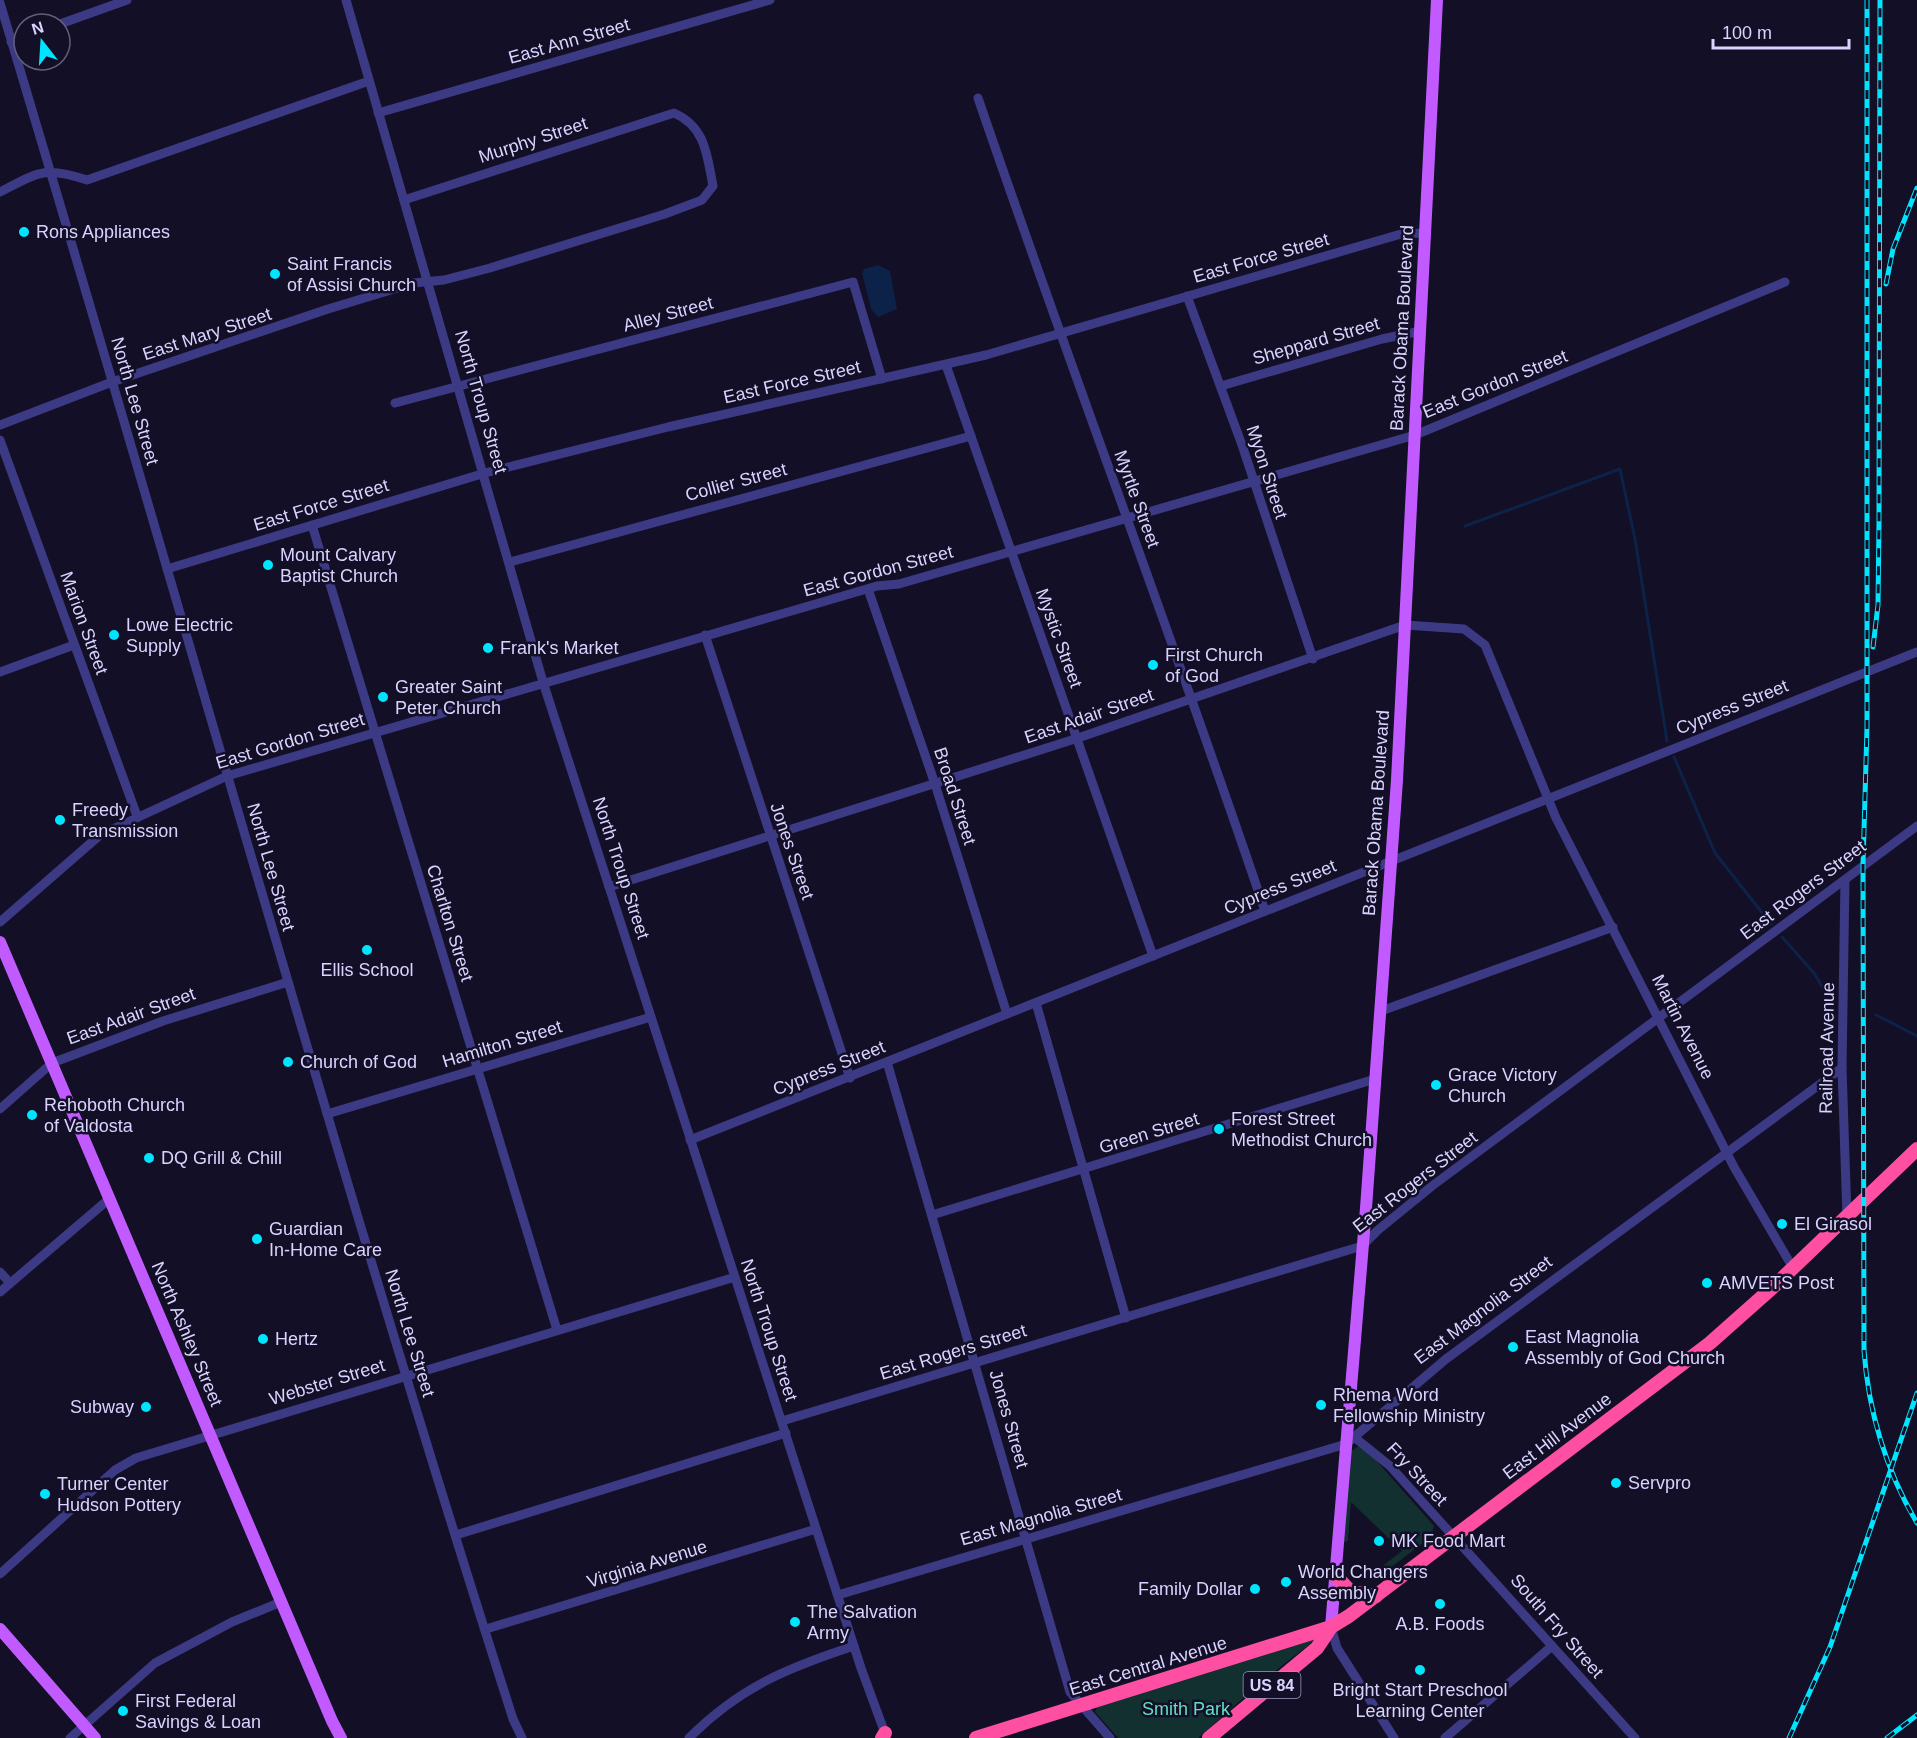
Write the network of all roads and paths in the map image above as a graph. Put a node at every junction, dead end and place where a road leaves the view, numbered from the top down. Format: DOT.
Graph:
graph roads {
  1 [pos="127,0"];
  2 [pos="346,0"];
  3 [pos="770,0"];
  4 [pos="1437,0"];
  5 [pos="0,3"];
  6 [pos="72,20"];
  7 [pos="11,42"];
  8 [pos="369,81"];
  9 [pos="978,98"];
  10 [pos="378,113"];
  11 [pos="52,171"];
  12 [pos="0,192"];
  13 [pos="404,200"];
  14 [pos="702,200"];
  15 [pos="1425,233"];
  16 [pos="428,281"];
  17 [pos="1785,282"];
  18 [pos="1187,296"];
  19 [pos="1421,331"];
  20 [pos="1060,332"];
  21 [pos="946,365"];
  22 [pos="882,379"];
  23 [pos="112,382"];
  24 [pos="460,386"];
  25 [pos="1221,386"];
  26 [pos="395,404"];
  27 [pos="0,425"];
  28 [pos="1415,435"];
  29 [pos="971,436"];
  30 [pos="0,440"];
  31 [pos="485,473"];
  32 [pos="1253,481"];
  33 [pos="1125,519"];
  34 [pos="312,525"];
  35 [pos="1010,552"];
  36 [pos="510,562"];
  37 [pos="167,569"];
  38 [pos="868,589"];
  39 [pos="1405,625"];
  40 [pos="705,635"];
  41 [pos="74,645"];
  42 [pos="1917,652"];
  43 [pos="1313,659"];
  44 [pos="0,672"];
  45 [pos="543,682"];
  46 [pos="1192,699"];
  47 [pos="374,732"];
  48 [pos="1077,738"];
  49 [pos="227,776"];
  50 [pos="935,784"];
  51 [pos="1547,799"];
  52 [pos="138,816"];
  53 [pos="1917,826"];
  54 [pos="769,837"];
  55 [pos="1391,860"];
  56 [pos="1845,880"];
  57 [pos="609,887"];
  58 [pos="1265,911"];
  59 [pos="0,922"];
  60 [pos="1613,927"];
  61 [pos="0,942"];
  62 [pos="1153,956"];
  63 [pos="288,982"];
  64 [pos="1036,1003"];
  65 [pos="1381,1011"];
  66 [pos="1007,1014"];
  67 [pos="651,1017"];
  68 [pos="1659,1018"];
  69 [pos="887,1062"];
  70 [pos="51,1063"];
  71 [pos="1842,1068"];
  72 [pos="478,1069"];
  73 [pos="850,1078"];
  74 [pos="1375,1079"];
  75 [pos="0,1108"];
  76 [pos="327,1114"];
  77 [pos="690,1140"];
  78 [pos="1917,1149"];
  79 [pos="1728,1153"];
  80 [pos="1084,1170"];
  81 [pos="110,1198"];
  82 [pos="932,1215"];
  83 [pos="1847,1217"];
  84 [pos="1362,1246"];
  85 [pos="1793,1268"];
  86 [pos="0,1272"];
  87 [pos="735,1277"];
  88 [pos="10,1283"];
  89 [pos="0,1292"];
  90 [pos="1126,1318"];
  91 [pos="557,1330"];
  92 [pos="975,1363"];
  93 [pos="405,1375"];
  94 [pos="782,1421"];
  95 [pos="786,1433"];
  96 [pos="210,1435"];
  97 [pos="1350,1441"];
  98 [pos="816,1530"];
  99 [pos="456,1535"];
  100 [pos="1453,1537"];
  101 [pos="1025,1540"];
  102 [pos="0,1574"];
  103 [pos="1335,1575"];
  104 [pos="838,1595"];
  105 [pos="1376,1596"];
  106 [pos="281,1602"];
  107 [pos="1331,1627"];
  108 [pos="0,1629"];
  109 [pos="486,1629"];
  110 [pos="854,1646"];
  111 [pos="1551,1646"];
  112 [pos="1080,1706"];
  113 [pos="332,1721"];
  114 [pos="84,1726"];
  115 [pos="885,1736"];
  116 [pos="70,1738"];
  117 [pos="95,1738"];
  118 [pos="333,1738"];
  119 [pos="341,1738"];
  120 [pos="522,1738"];
  121 [pos="689,1738"];
  122 [pos="976,1738"];
  123 [pos="1110,1738"];
  124 [pos="1209,1738"];
  125 [pos="1394,1738"];
  126 [pos="1445,1738"];
  127 [pos="1635,1738"];
  1 -- 6 [label="street"];
  2 -- 8 [label="street, North Troup Street"];
  3 -- 10 [label="street, East Ann Street"];
  4 -- 15 [label="main road, Barack Obama Boulevard"];
  5 -- 7 [label="street, North Lee Street"];
  7 -- 11 [label="street, North Lee Street"];
  8 -- 10 [label="street, North Troup Street"];
  8 -- 11 [label="street"];
  9 -- 20 [label="street, Myrtle Street"];
  10 -- 13 [label="street, North Troup Street"];
  11 -- 12 [label="street"];
  11 -- 23 [label="street, North Lee Street"];
  13 -- 14 [label="street, Murphy Street"];
  13 -- 16 [label="street, North Troup Street"];
  14 -- 16 [label="street, East Mary Street"];
  15 -- 18 [label="street, East Force Street"];
  15 -- 19 [label="main road, Barack Obama Boulevard"];
  16 -- 23 [label="street, East Mary Street"];
  16 -- 24 [label="street, North Troup Street"];
  17 -- 28 [label="street, East Gordon Street"];
  18 -- 20 [label="street, East Force Street"];
  18 -- 25 [label="street, Myon Street"];
  19 -- 25 [label="street, Sheppard Street"];
  19 -- 28 [label="main road, Barack Obama Boulevard"];
  20 -- 21 [label="street, East Force Street"];
  20 -- 33 [label="street, Myrtle Street"];
  21 -- 22 [label="street, East Force Street"];
  21 -- 29 [label="street, Mystic Street"];
  22 -- 24 [label="street, Alley Street"];
  22 -- 31 [label="street, East Force Street"];
  23 -- 27 [label="street, East Mary Street"];
  23 -- 37 [label="street, North Lee Street"];
  24 -- 26 [label="street, Alley Street"];
  24 -- 31 [label="street, North Troup Street"];
  25 -- 32 [label="street, Myon Street"];
  28 -- 32 [label="street, East Gordon Street"];
  28 -- 39 [label="main road, Barack Obama Boulevard"];
  29 -- 35 [label="street, Mystic Street"];
  29 -- 36 [label="street, Collier Street"];
  30 -- 41 [label="street, Marion Street"];
  31 -- 34 [label="street, East Force Street"];
  31 -- 36 [label="street, North Troup Street"];
  32 -- 33 [label="street, East Gordon Street"];
  32 -- 43 [label="street, Myon Street"];
  33 -- 35 [label="street, East Gordon Street"];
  33 -- 46 [label="street, Myrtle Street"];
  34 -- 37 [label="street, East Force Street"];
  34 -- 47 [label="street, Charlton Street"];
  35 -- 38 [label="street, East Gordon Street"];
  35 -- 48 [label="street, Mystic Street"];
  36 -- 45 [label="street, North Troup Street"];
  37 -- 49 [label="street, North Lee Street"];
  38 -- 40 [label="street, East Gordon Street"];
  38 -- 50 [label="street, Broad Street"];
  39 -- 43 [label="street, East Adair Street"];
  39 -- 51 [label="street, East Adair Street"];
  39 -- 55 [label="main road, Barack Obama Boulevard"];
  40 -- 45 [label="street, East Gordon Street"];
  40 -- 54 [label="street, Jones Street"];
  41 -- 44 [label="street"];
  41 -- 52 [label="street, Marion Street"];
  42 -- 51 [label="street, Cypress Street"];
  43 -- 46 [label="street, East Adair Street"];
  45 -- 47 [label="street, East Gordon Street"];
  45 -- 57 [label="street, North Troup Street"];
  46 -- 48 [label="street, East Adair Street"];
  46 -- 58 [label="street, Myrtle Street"];
  47 -- 49 [label="street, East Gordon Street"];
  47 -- 72 [label="street, Charlton Street"];
  48 -- 50 [label="street, East Adair Street"];
  48 -- 62 [label="street, Mystic Street"];
  49 -- 52 [label="street, East Gordon Street"];
  49 -- 63 [label="street, North Lee Street"];
  50 -- 54 [label="street, East Adair Street"];
  50 -- 66 [label="street, Broad Street"];
  51 -- 55 [label="street, Cypress Street"];
  51 -- 60 [label="street, Martin Avenue"];
  52 -- 59 [label="street, East Gordon Street"];
  53 -- 56 [label="street, East Rogers Street"];
  54 -- 57 [label="street, East Adair Street"];
  54 -- 73 [label="street, Jones Street"];
  55 -- 58 [label="street, Cypress Street"];
  55 -- 65 [label="main road, Barack Obama Boulevard"];
  56 -- 68 [label="street, East Rogers Street"];
  56 -- 71 [label="street, Railroad Avenue"];
  57 -- 67 [label="street, North Troup Street"];
  58 -- 62 [label="street, Cypress Street"];
  60 -- 65 [label="street"];
  60 -- 68 [label="street, Martin Avenue"];
  61 -- 70 [label="main road, North Ashley Street"];
  62 -- 64 [label="street, Cypress Street"];
  63 -- 70 [label="street, East Adair Street"];
  63 -- 76 [label="street, North Lee Street"];
  64 -- 66 [label="street, Cypress Street"];
  64 -- 80 [label="street"];
  65 -- 74 [label="main road, Barack Obama Boulevard"];
  66 -- 69 [label="street, Cypress Street"];
  67 -- 72 [label="street, Hamilton Street"];
  67 -- 77 [label="street, North Troup Street"];
  68 -- 79 [label="street, Martin Avenue"];
  68 -- 84 [label="street, East Rogers Street"];
  69 -- 73 [label="street, Cypress Street"];
  69 -- 82 [label="street, Jones Street"];
  70 -- 75 [label="street, East Adair Street"];
  70 -- 81 [label="main road, North Ashley Street"];
  71 -- 79 [label="street, East Magnolia Street"];
  71 -- 83 [label="street, Railroad Avenue"];
  72 -- 76 [label="street, Hamilton Street"];
  72 -- 91 [label="street, Charlton Street"];
  73 -- 77 [label="street, Cypress Street"];
  74 -- 80 [label="street, Green Street"];
  74 -- 84 [label="main road, Barack Obama Boulevard"];
  76 -- 93 [label="street, North Lee Street"];
  77 -- 87 [label="street, North Troup Street"];
  78 -- 83 [label="highway, East Hill Avenue / US 84"];
  79 -- 85 [label="street, Martin Avenue"];
  79 -- 97 [label="street, East Magnolia Street"];
  80 -- 82 [label="street, Green Street"];
  80 -- 90 [label="street"];
  81 -- 88 [label="street"];
  81 -- 96 [label="main road, North Ashley Street"];
  82 -- 92 [label="street, Jones Street"];
  83 -- 85 [label="highway, East Hill Avenue / US 84"];
  84 -- 90 [label="street, East Rogers Street"];
  84 -- 97 [label="main road, Barack Obama Boulevard"];
  85 -- 100 [label="highway, East Hill Avenue / US 84"];
  86 -- 88 [label="street"];
  87 -- 91 [label="street, Webster Street"];
  87 -- 94 [label="street, North Troup Street"];
  88 -- 89 [label="street"];
  90 -- 92 [label="street, East Rogers Street"];
  91 -- 93 [label="street, Webster Street"];
  92 -- 94 [label="street, East Rogers Street"];
  92 -- 101 [label="street, Jones Street"];
  93 -- 96 [label="street, Webster Street"];
  93 -- 99 [label="street, North Lee Street"];
  94 -- 95 [label="street, North Troup Street"];
  95 -- 98 [label="street, North Troup Street"];
  95 -- 99 [label="street"];
  96 -- 102 [label="street, Webster Street"];
  96 -- 106 [label="main road, North Ashley Street"];
  97 -- 100 [label="street, Fry Street"];
  97 -- 101 [label="street, East Magnolia Street"];
  97 -- 103 [label="main road, Barack Obama Boulevard"];
  98 -- 104 [label="street, North Troup Street"];
  98 -- 109 [label="street, Virginia Avenue"];
  99 -- 109 [label="street, North Lee Street"];
  100 -- 105 [label="highway, East Hill Avenue / US 84"];
  100 -- 111 [label="street, South Fry Street"];
  101 -- 104 [label="street, East Magnolia Street"];
  101 -- 112 [label="street, Jones Street"];
  103 -- 105 [label="highway"];
  103 -- 107 [label="main road, Barack Obama Boulevard"];
  104 -- 110 [label="street, North Troup Street"];
  105 -- 107 [label="highway, East Hill Avenue / US 84"];
  106 -- 113 [label="main road, North Ashley Street"];
  106 -- 114 [label="street"];
  107 -- 112 [label="highway, East Central Avenue / US 84"];
  107 -- 124 [label="highway, East Hill Avenue / US 84"];
  107 -- 125 [label="street"];
  108 -- 114 [label="main road"];
  109 -- 120 [label="street, North Lee Street"];
  110 -- 115 [label="street, North Troup Street"];
  110 -- 121 [label="street"];
  111 -- 126 [label="street"];
  111 -- 127 [label="street, South Fry Street"];
  112 -- 122 [label="highway, East Central Avenue / US 84"];
  112 -- 123 [label="street, Jones Street"];
  113 -- 118 [label="main road"];
  113 -- 119 [label="main road, North Ashley Street"];
  114 -- 116 [label="street"];
  114 -- 117 [label="main road"];
}
